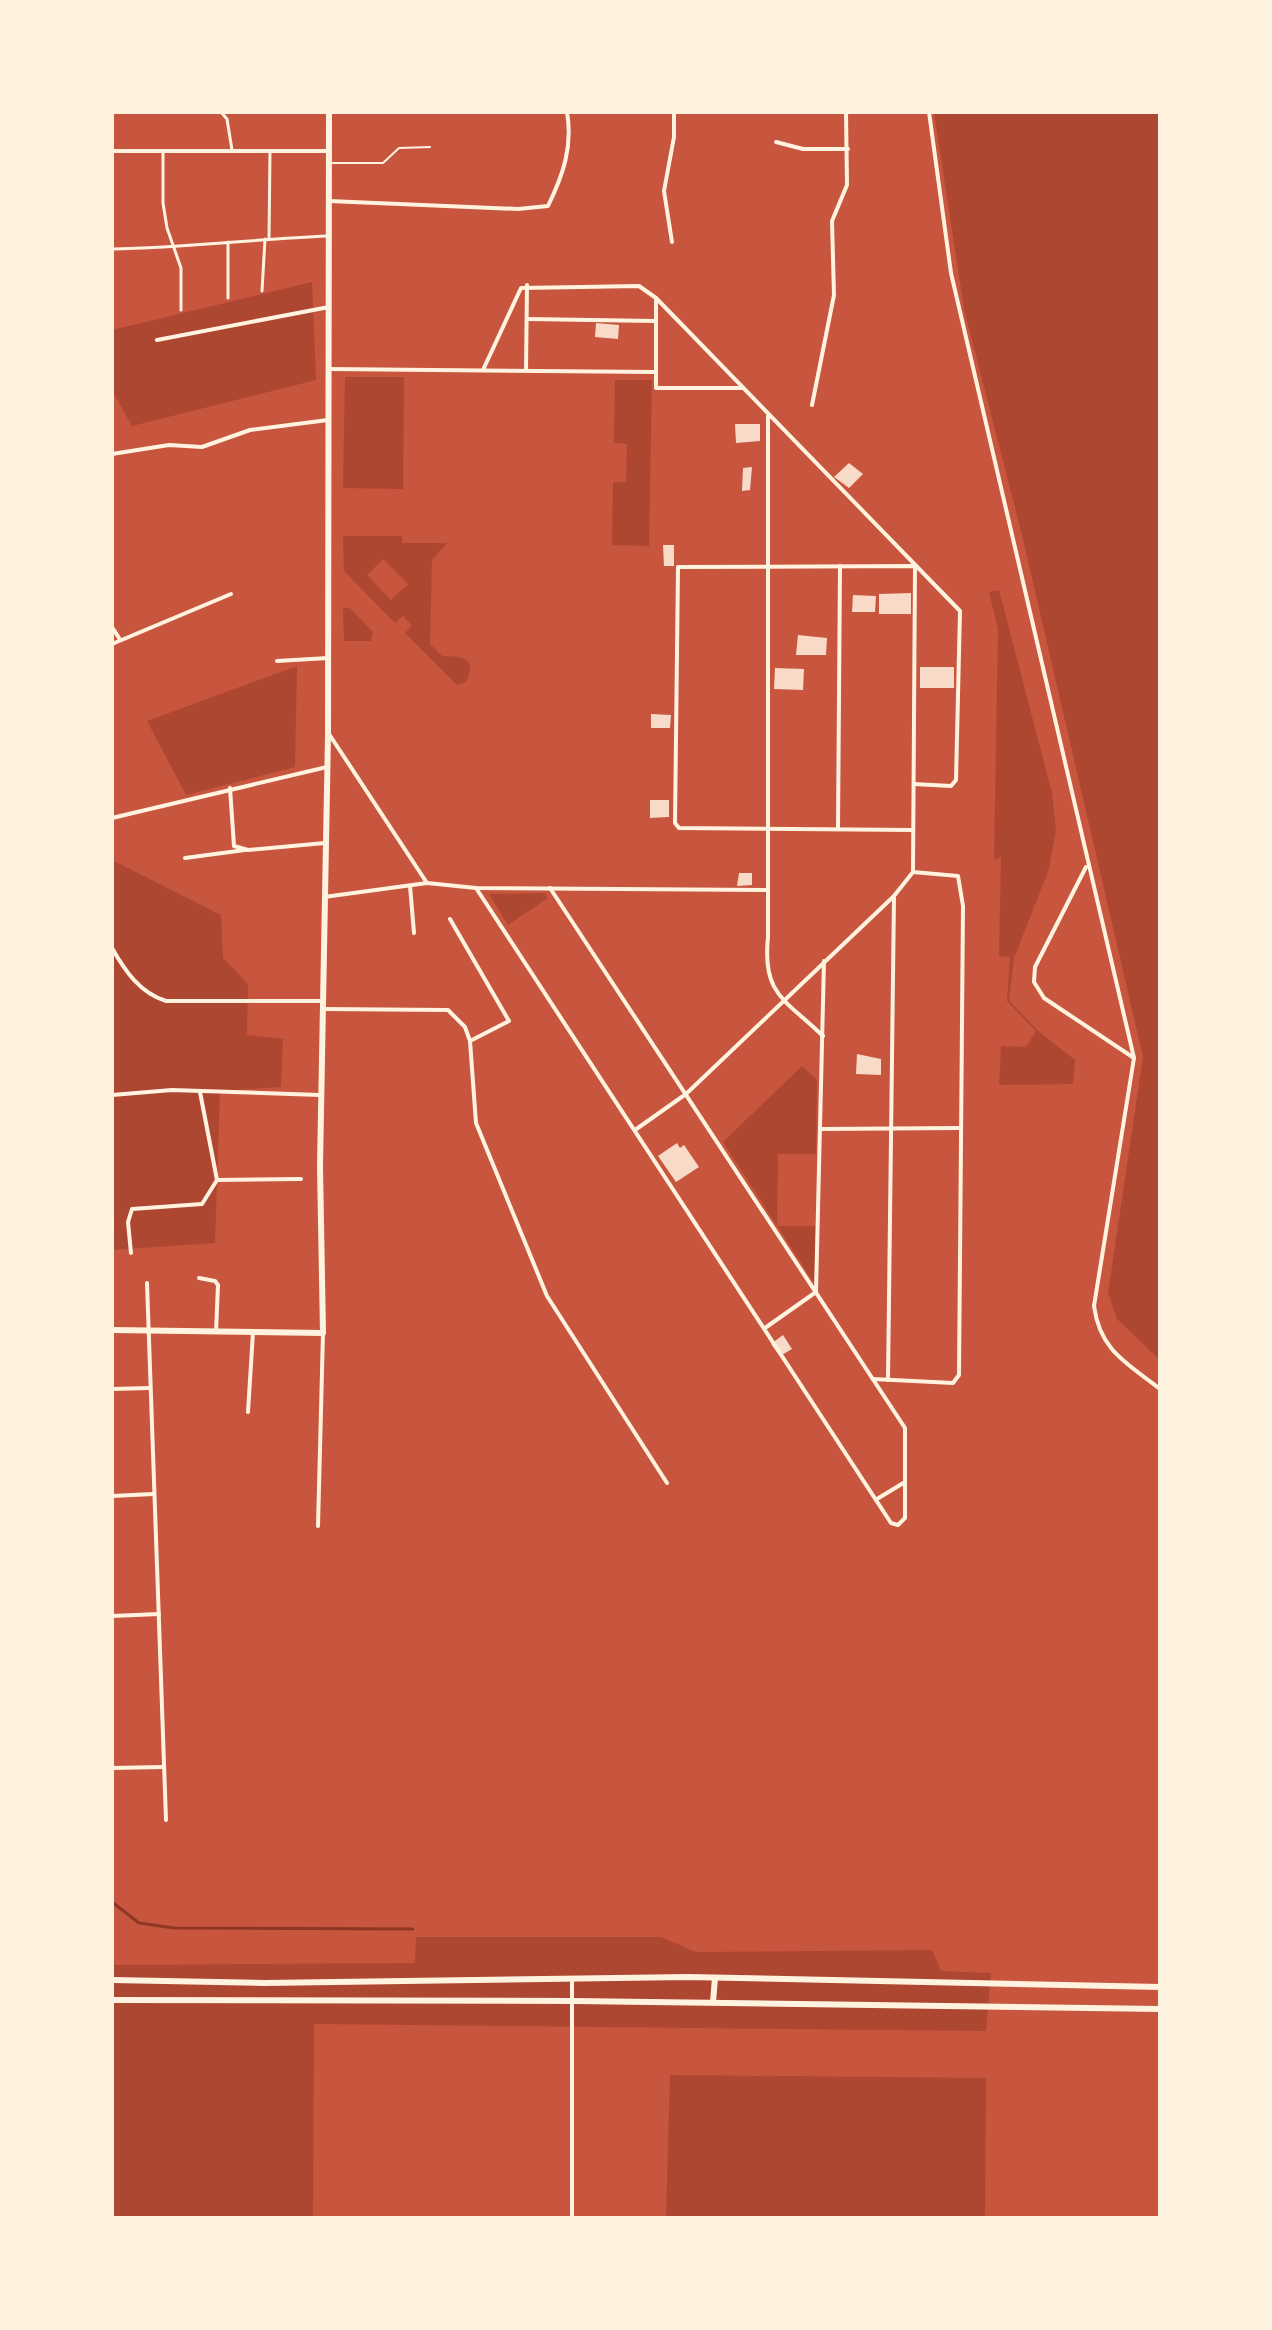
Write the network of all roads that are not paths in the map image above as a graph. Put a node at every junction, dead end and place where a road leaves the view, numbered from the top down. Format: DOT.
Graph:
graph roads {
  1 [pos="221,112"];
  2 [pos="329,112"];
  3 [pos="567,112"];
  4 [pos="674,112"];
  5 [pos="846,112"];
  6 [pos="929,112"];
  7 [pos="776,142"];
  8 [pos="430,147"];
  9 [pos="848,149"];
  10 [pos="112,151"];
  11 [pos="163,151"];
  12 [pos="233,151"];
  13 [pos="270,151"];
  14 [pos="329,151"];
  15 [pos="329,163"];
  16 [pos="329,201"];
  17 [pos="329,236"];
  18 [pos="267,239"];
  19 [pos="228,240"];
  20 [pos="672,242"];
  21 [pos="175,248"];
  22 [pos="112,249"];
  23 [pos="527,285"];
  24 [pos="262,291"];
  25 [pos="228,298"];
  26 [pos="656,298"];
  27 [pos="329,307"];
  28 [pos="181,310"];
  29 [pos="527,319"];
  30 [pos="656,321"];
  31 [pos="157,340"];
  32 [pos="329,369"];
  33 [pos="483,370"];
  34 [pos="526,370"];
  35 [pos="656,372"];
  36 [pos="743,388"];
  37 [pos="812,405"];
  38 [pos="768,414"];
  39 [pos="328,420"];
  40 [pos="112,454"];
  41 [pos="767,566"];
  42 [pos="840,566"];
  43 [pos="915,566"];
  44 [pos="231,594"];
  45 [pos="112,627"];
  46 [pos="120,639"];
  47 [pos="112,644"];
  48 [pos="328,658"];
  49 [pos="277,661"];
  50 [pos="328,732"];
  51 [pos="327,767"];
  52 [pos="913,784"];
  53 [pos="230,788"];
  54 [pos="112,818"];
  55 [pos="767,828"];
  56 [pos="838,829"];
  57 [pos="913,830"];
  58 [pos="325,843"];
  59 [pos="248,850"];
  60 [pos="185,858"];
  61 [pos="1087,865"];
  62 [pos="913,872"];
  63 [pos="427,883"];
  64 [pos="410,886"];
  65 [pos="476,888"];
  66 [pos="550,888"];
  67 [pos="767,890"];
  68 [pos="894,896"];
  69 [pos="324,897"];
  70 [pos="450,919"];
  71 [pos="414,933"];
  72 [pos="112,948"];
  73 [pos="824,960"];
  74 [pos="786,1000"];
  75 [pos="322,1001"];
  76 [pos="322,1009"];
  77 [pos="823,1036"];
  78 [pos="470,1041"];
  79 [pos="1134,1058"];
  80 [pos="200,1092"];
  81 [pos="686,1094"];
  82 [pos="112,1095"];
  83 [pos="320,1095"];
  84 [pos="891,1127"];
  85 [pos="961,1128"];
  86 [pos="821,1129"];
  87 [pos="635,1130"];
  88 [pos="301,1179"];
  89 [pos="217,1180"];
  90 [pos="131,1253"];
  91 [pos="199,1278"];
  92 [pos="147,1283"];
  93 [pos="816,1292"];
  94 [pos="765,1328"];
  95 [pos="112,1330"];
  96 [pos="147,1330"];
  97 [pos="216,1332"];
  98 [pos="253,1332"];
  99 [pos="323,1333"];
  100 [pos="873,1379"];
  101 [pos="888,1380"];
  102 [pos="150,1388"];
  103 [pos="112,1389"];
  104 [pos="1160,1389"];
  105 [pos="248,1412"];
  106 [pos="905,1482"];
  107 [pos="667,1483"];
  108 [pos="153,1494"];
  109 [pos="112,1496"];
  110 [pos="877,1499"];
  111 [pos="318,1526"];
  112 [pos="159,1614"];
  113 [pos="112,1616"];
  114 [pos="163,1767"];
  115 [pos="112,1768"];
  116 [pos="166,1820"];
  117 [pos="572,1978"];
  118 [pos="715,1978"];
  119 [pos="112,1980"];
  120 [pos="1160,1987"];
  121 [pos="112,2000"];
  122 [pos="574,2001"];
  123 [pos="713,2002"];
  124 [pos="1160,2009"];
  125 [pos="572,2218"];
  1 -- 12 [label="street"];
  2 -- 14 [label="main road"];
  3 -- 16 [label="street"];
  4 -- 20 [label="street"];
  5 -- 9 [label="street"];
  6 -- 61 [label="street"];
  7 -- 9 [label="street"];
  8 -- 15 [label="lane"];
  9 -- 37 [label="street"];
  10 -- 11 [label="street"];
  11 -- 12 [label="street"];
  11 -- 21 [label="street"];
  12 -- 13 [label="street"];
  13 -- 14 [label="street"];
  13 -- 18 [label="street"];
  14 -- 15 [label="main road"];
  15 -- 16 [label="main road"];
  16 -- 17 [label="main road"];
  17 -- 18 [label="street"];
  17 -- 27 [label="main road"];
  18 -- 19 [label="street"];
  18 -- 24 [label="street"];
  19 -- 21 [label="street"];
  19 -- 25 [label="street"];
  21 -- 22 [label="street"];
  21 -- 28 [label="street"];
  23 -- 26 [label="street"];
  23 -- 29 [label="street"];
  23 -- 33 [label="street"];
  26 -- 30 [label="street"];
  26 -- 36 [label="street"];
  27 -- 31 [label="street"];
  27 -- 32 [label="main road"];
  29 -- 30 [label="street"];
  29 -- 34 [label="street"];
  30 -- 35 [label="street"];
  32 -- 33 [label="street"];
  32 -- 39 [label="main road"];
  33 -- 34 [label="street"];
  34 -- 35 [label="street"];
  35 -- 36 [label="street"];
  36 -- 38 [label="street"];
  38 -- 41 [label="street"];
  38 -- 43 [label="street"];
  39 -- 40 [label="street"];
  39 -- 48 [label="main road"];
  41 -- 42 [label="street"];
  41 -- 55 [label="street"];
  41 -- 55 [label="street"];
  42 -- 43 [label="street"];
  42 -- 56 [label="street"];
  43 -- 52 [label="street"];
  43 -- 52 [label="street"];
  44 -- 46 [label="street"];
  45 -- 46 [label="street"];
  46 -- 47 [label="street"];
  48 -- 49 [label="street"];
  48 -- 50 [label="main road"];
  50 -- 51 [label="main road"];
  50 -- 63 [label="street"];
  51 -- 53 [label="street"];
  51 -- 58 [label="main road"];
  52 -- 57 [label="street"];
  53 -- 54 [label="street"];
  53 -- 59 [label="street"];
  55 -- 56 [label="street"];
  55 -- 67 [label="street"];
  56 -- 57 [label="street"];
  57 -- 62 [label="street"];
  58 -- 59 [label="street"];
  58 -- 69 [label="main road"];
  59 -- 60 [label="street"];
  61 -- 79 [label="street"];
  61 -- 79 [label="street"];
  62 -- 68 [label="street"];
  62 -- 85 [label="street"];
  63 -- 64 [label="street"];
  63 -- 65 [label="street"];
  64 -- 69 [label="street"];
  64 -- 71 [label="street"];
  65 -- 66 [label="street"];
  65 -- 87 [label="street"];
  66 -- 67 [label="street"];
  66 -- 81 [label="street"];
  67 -- 74 [label="street"];
  68 -- 73 [label="street"];
  68 -- 84 [label="street"];
  69 -- 75 [label="main road"];
  70 -- 78 [label="street"];
  72 -- 75 [label="street"];
  73 -- 74 [label="street"];
  73 -- 77 [label="street"];
  74 -- 77 [label="street"];
  74 -- 81 [label="street"];
  75 -- 76 [label="main road"];
  76 -- 78 [label="street"];
  76 -- 83 [label="main road"];
  77 -- 86 [label="street"];
  78 -- 107 [label="street"];
  79 -- 104 [label="street"];
  80 -- 82 [label="street"];
  80 -- 83 [label="street"];
  80 -- 89 [label="street"];
  81 -- 87 [label="street"];
  81 -- 93 [label="street"];
  83 -- 99 [label="main road"];
  84 -- 85 [label="street"];
  84 -- 86 [label="street"];
  84 -- 101 [label="street"];
  85 -- 101 [label="street"];
  86 -- 93 [label="street"];
  87 -- 94 [label="street"];
  88 -- 89 [label="street"];
  89 -- 90 [label="street"];
  91 -- 97 [label="street"];
  92 -- 96 [label="street"];
  93 -- 94 [label="street"];
  93 -- 100 [label="street"];
  94 -- 110 [label="street"];
  95 -- 96 [label="main road"];
  96 -- 97 [label="main road"];
  96 -- 102 [label="street"];
  97 -- 98 [label="main road"];
  98 -- 99 [label="main road"];
  98 -- 105 [label="street"];
  99 -- 111 [label="street"];
  100 -- 101 [label="street"];
  100 -- 106 [label="street"];
  102 -- 103 [label="street"];
  102 -- 108 [label="street"];
  106 -- 110 [label="street"];
  106 -- 110 [label="street"];
  108 -- 109 [label="street"];
  108 -- 112 [label="street"];
  112 -- 113 [label="street"];
  112 -- 114 [label="street"];
  114 -- 115 [label="street"];
  114 -- 116 [label="street"];
  117 -- 118 [label="main road"];
  117 -- 119 [label="main road"];
  117 -- 122 [label="street"];
  118 -- 120 [label="main road"];
  118 -- 123 [label="main road"];
  121 -- 122 [label="main road"];
  122 -- 123 [label="main road"];
  122 -- 125 [label="street"];
  123 -- 124 [label="main road"];
}
